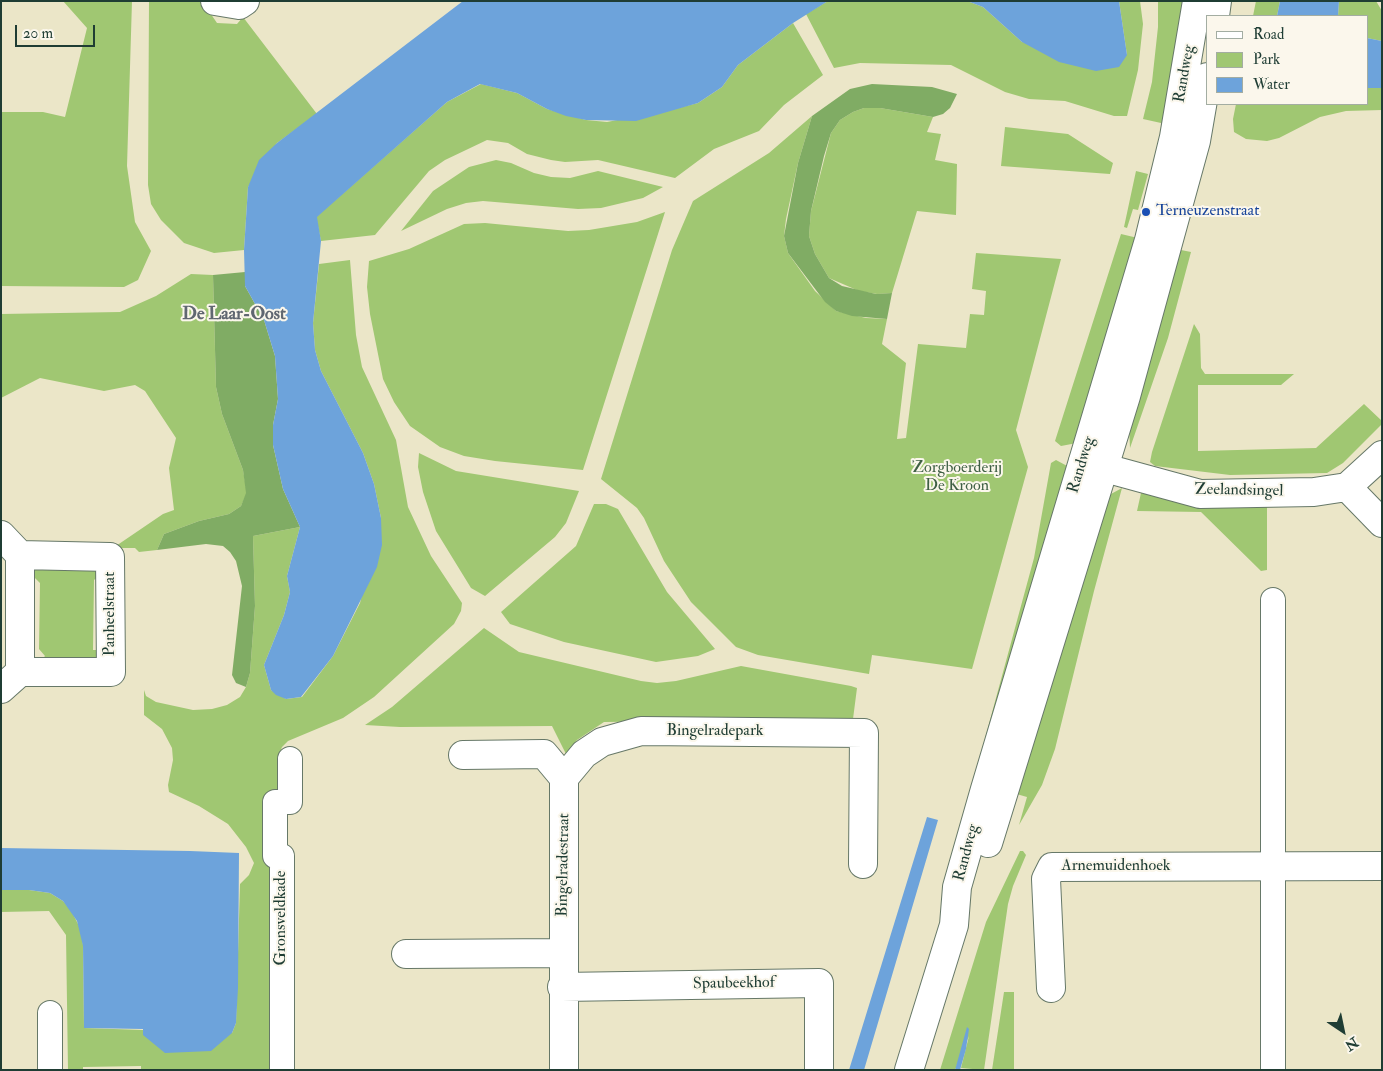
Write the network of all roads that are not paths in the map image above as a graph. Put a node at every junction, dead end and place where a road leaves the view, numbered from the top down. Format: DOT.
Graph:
graph roads {
  1 [pos="215,1"];
  2 [pos="245,1"];
  3 [pos="1197,1"];
  4 [pos="1217,1"];
  5 [pos="1215,15"];
  6 [pos="1206,83"];
  7 [pos="1382,456"];
  8 [pos="1093,465"];
  9 [pos="1347,486"];
  10 [pos="1382,523"];
  11 [pos="1,535"];
  12 [pos="20,555"];
  13 [pos="1273,600"];
  14 [pos="11,680"];
  15 [pos="463,755"];
  16 [pos="290,759"];
  17 [pos="564,778"];
  18 [pos="863,864"];
  19 [pos="1382,866"];
  20 [pos="1273,867"];
  21 [pos="563,953"];
  22 [pos="406,954"];
  23 [pos="562,987"];
  24 [pos="1050,988"];
  25 [pos="50,1014"];
  26 [pos="50,1070"];
  27 [pos="282,1070"];
  28 [pos="564,1070"];
  29 [pos="820,1070"];
  30 [pos="909,1070"];
  31 [pos="1273,1070"];
  1 -- 2 [label="street"];
  3 -- 8 [label="street, Randweg"];
  4 -- 5 [label="street"];
  6 -- 8 [label="street, Randweg"];
  7 -- 9 [label="street"];
  8 -- 9 [label="street, Zeelandsingel"];
  8 -- 30 [label="street, Randweg"];
  9 -- 10 [label="street"];
  11 -- 12 [label="street"];
  12 -- 14 [label="street, Panheelstraat"];
  12 -- 14 [label="street, Panheelstraat"];
  13 -- 20 [label="street"];
  15 -- 17 [label="street"];
  16 -- 27 [label="street, Gronsveldkade"];
  17 -- 18 [label="street, Bingelradepark"];
  17 -- 21 [label="street, Bingelradestraat"];
  19 -- 20 [label="street, Arnemuidenhoek"];
  20 -- 24 [label="street, Arnemuidenhoek"];
  20 -- 31 [label="street"];
  21 -- 22 [label="street"];
  21 -- 23 [label="street, Bingelradestraat"];
  23 -- 28 [label="street, Bingelradestraat"];
  23 -- 29 [label="street, Spaubeekhof"];
  25 -- 26 [label="street"];
}
